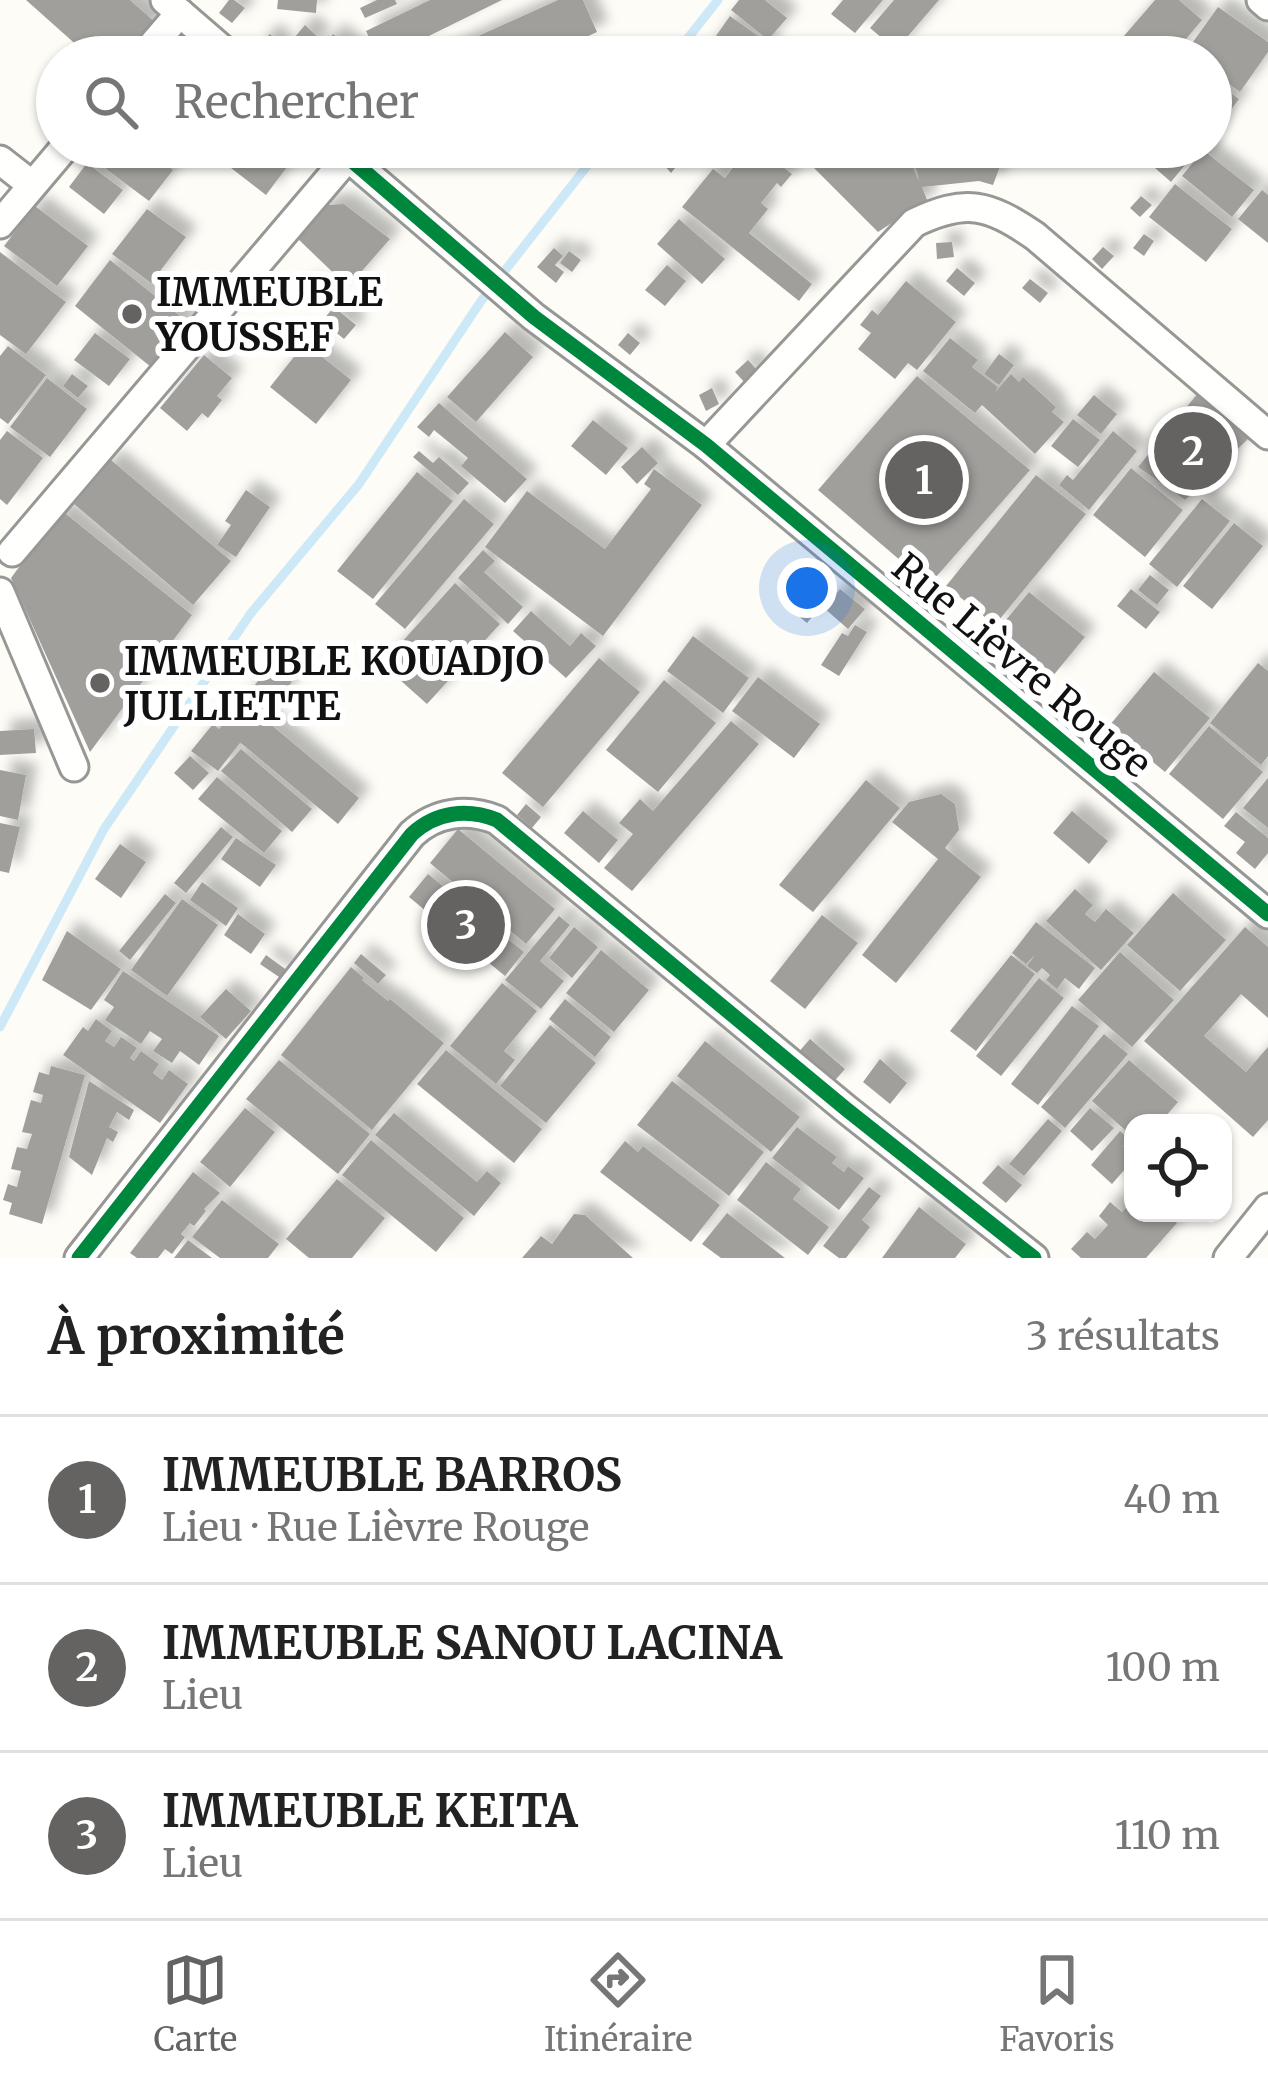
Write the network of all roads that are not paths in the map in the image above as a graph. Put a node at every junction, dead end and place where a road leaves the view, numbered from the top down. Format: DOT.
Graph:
graph roads {
  1 [pos="1261,0"];
  2 [pos="1268,6"];
  3 [pos="172,7"];
  4 [pos="155,36"];
  5 [pos="206,36"];
  6 [pos="0,160"];
  7 [pos="47,168"];
  8 [pos="329,168"];
  9 [pos="361,168"];
  10 [pos="32,185"];
  11 [pos="0,224"];
  12 [pos="1268,435"];
  13 [pos="706,445"];
  14 [pos="4,554"];
  15 [pos="0,592"];
  16 [pos="74,767"];
  17 [pos="1268,914"];
  18 [pos="1268,1208"];
  19 [pos="79,1258"];
  20 [pos="1034,1258"];
  21 [pos="1228,1258"];
  1 -- 2 [label="street"];
  3 -- 4 [label="street"];
  3 -- 5 [label="street"];
  6 -- 10 [label="street"];
  7 -- 10 [label="street"];
  8 -- 14 [label="street"];
  9 -- 13 [label="street, Rue Lièvre Rouge"];
  10 -- 11 [label="street"];
  12 -- 13 [label="street"];
  13 -- 17 [label="street, Rue Lièvre Rouge"];
  15 -- 16 [label="street"];
  18 -- 21 [label="street"];
  19 -- 20 [label="street"];
}
